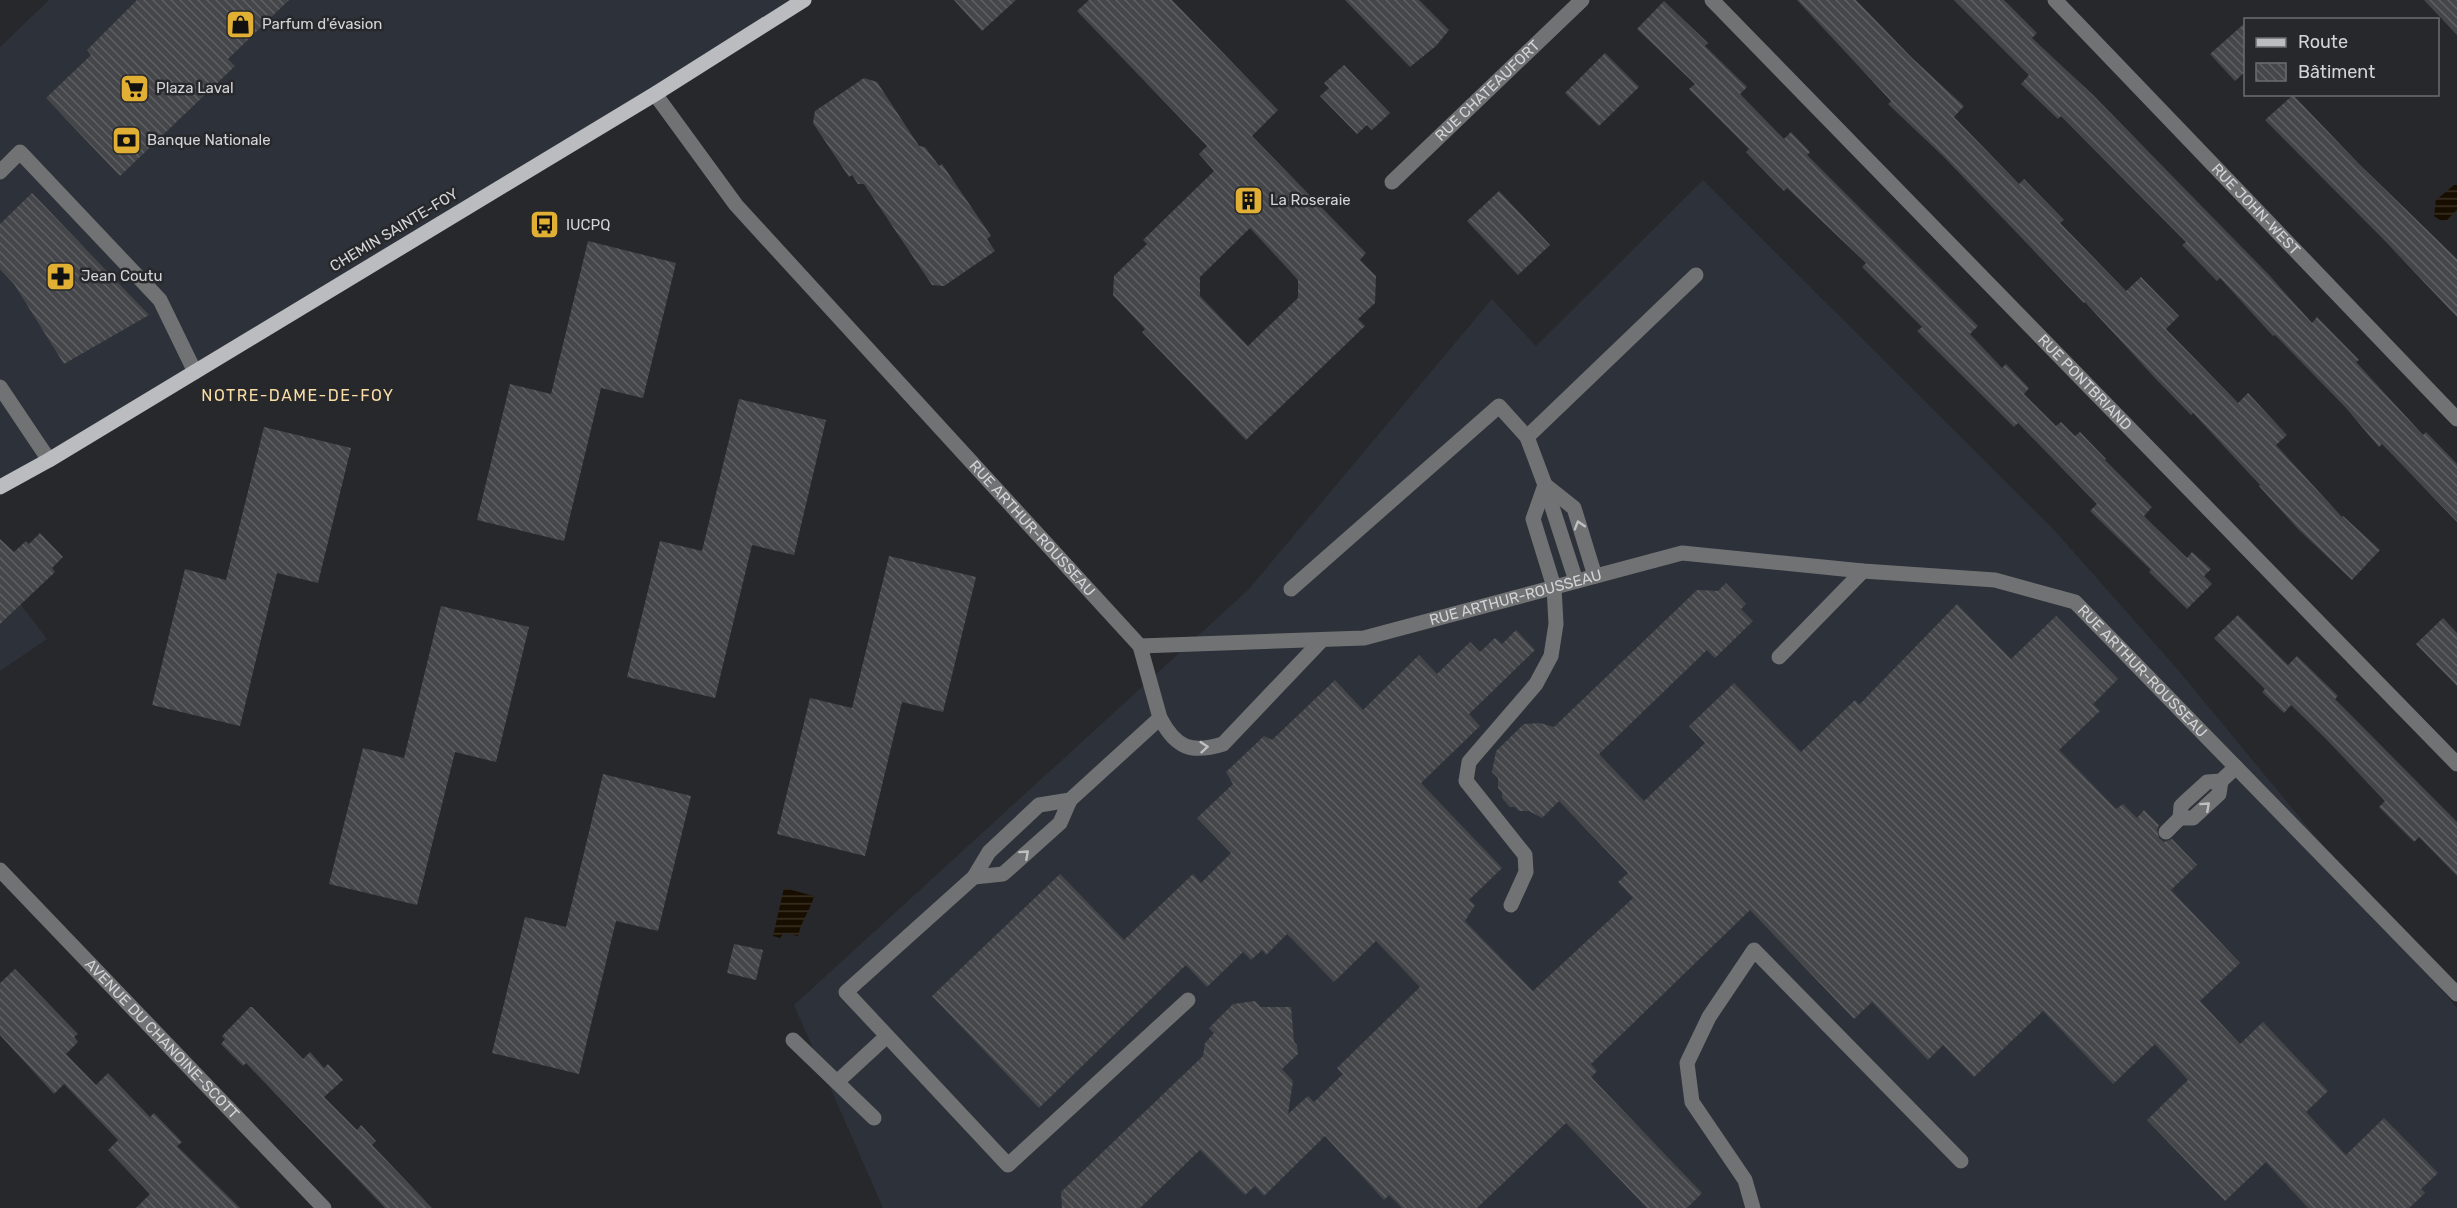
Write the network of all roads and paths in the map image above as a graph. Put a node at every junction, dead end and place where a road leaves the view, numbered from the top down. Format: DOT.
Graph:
graph roads {
  1 [pos="804,0"];
  2 [pos="1582,0"];
  3 [pos="1712,0"];
  4 [pos="2055,0"];
  5 [pos="655,94"];
  6 [pos="0,172"];
  7 [pos="1392,182"];
  8 [pos="1696,275"];
  9 [pos="195,372"];
  10 [pos="0,387"];
  11 [pos="2457,419"];
  12 [pos="1527,437"];
  13 [pos="49,460"];
  14 [pos="1545,485"];
  15 [pos="0,487"];
  16 [pos="1863,571"];
  17 [pos="1595,576"];
  18 [pos="1576,581"];
  19 [pos="1554,587"];
  20 [pos="1292,589"];
  21 [pos="1321,641"];
  22 [pos="1140,646"];
  23 [pos="1779,657"];
  24 [pos="1160,718"];
  25 [pos="2457,764"];
  26 [pos="2236,767"];
  27 [pos="1070,800"];
  28 [pos="2166,832"];
  29 [pos="0,870"];
  30 [pos="974,877"];
  31 [pos="1511,905"];
  32 [pos="2457,994"];
  33 [pos="1188,1000"];
  34 [pos="887,1035"];
  35 [pos="793,1040"];
  36 [pos="837,1082"];
  37 [pos="874,1118"];
  38 [pos="1961,1161"];
  39 [pos="324,1208"];
  40 [pos="1753,1208"];
  1 -- 5 [label="main road, CHEMIN SAINTE-FOY"];
  2 -- 7 [label="street, RUE CHATEAUFORT"];
  3 -- 25 [label="street, RUE PONTBRIAND"];
  4 -- 11 [label="street, RUE JOHN-WEST"];
  5 -- 9 [label="main road, CHEMIN SAINTE-FOY"];
  5 -- 22 [label="street, RUE ARTHUR-ROUSSEAU"];
  6 -- 9 [label="street"];
  8 -- 12 [label="street"];
  9 -- 13 [label="main road, CHEMIN SAINTE-FOY"];
  10 -- 13 [label="street"];
  12 -- 14 [label="street"];
  12 -- 20 [label="street"];
  13 -- 15 [label="main road, CHEMIN SAINTE-FOY"];
  17 -- 14 [label="street, one-way"];
  14 -- 18 [label="street"];
  14 -- 19 [label="street"];
  16 -- 17 [label="street, RUE ARTHUR-ROUSSEAU"];
  16 -- 23 [label="street"];
  16 -- 26 [label="street, RUE ARTHUR-ROUSSEAU"];
  17 -- 18 [label="street, RUE ARTHUR-ROUSSEAU"];
  18 -- 19 [label="street, RUE ARTHUR-ROUSSEAU"];
  19 -- 21 [label="street, RUE ARTHUR-ROUSSEAU"];
  19 -- 31 [label="street"];
  21 -- 22 [label="street, RUE ARTHUR-ROUSSEAU"];
  24 -- 21 [label="street, one-way"];
  22 -- 24 [label="street"];
  24 -- 27 [label="street"];
  26 -- 28 [label="street"];
  26 -- 32 [label="street, RUE ARTHUR-ROUSSEAU"];
  27 -- 30 [label="street"];
  30 -- 27 [label="street, one-way"];
  29 -- 39 [label="street, AVENUE DU CHANOINE-SCOTT"];
  30 -- 34 [label="street"];
  33 -- 34 [label="street"];
  34 -- 36 [label="street"];
  35 -- 36 [label="street"];
  36 -- 37 [label="street"];
  38 -- 40 [label="street"];
}
